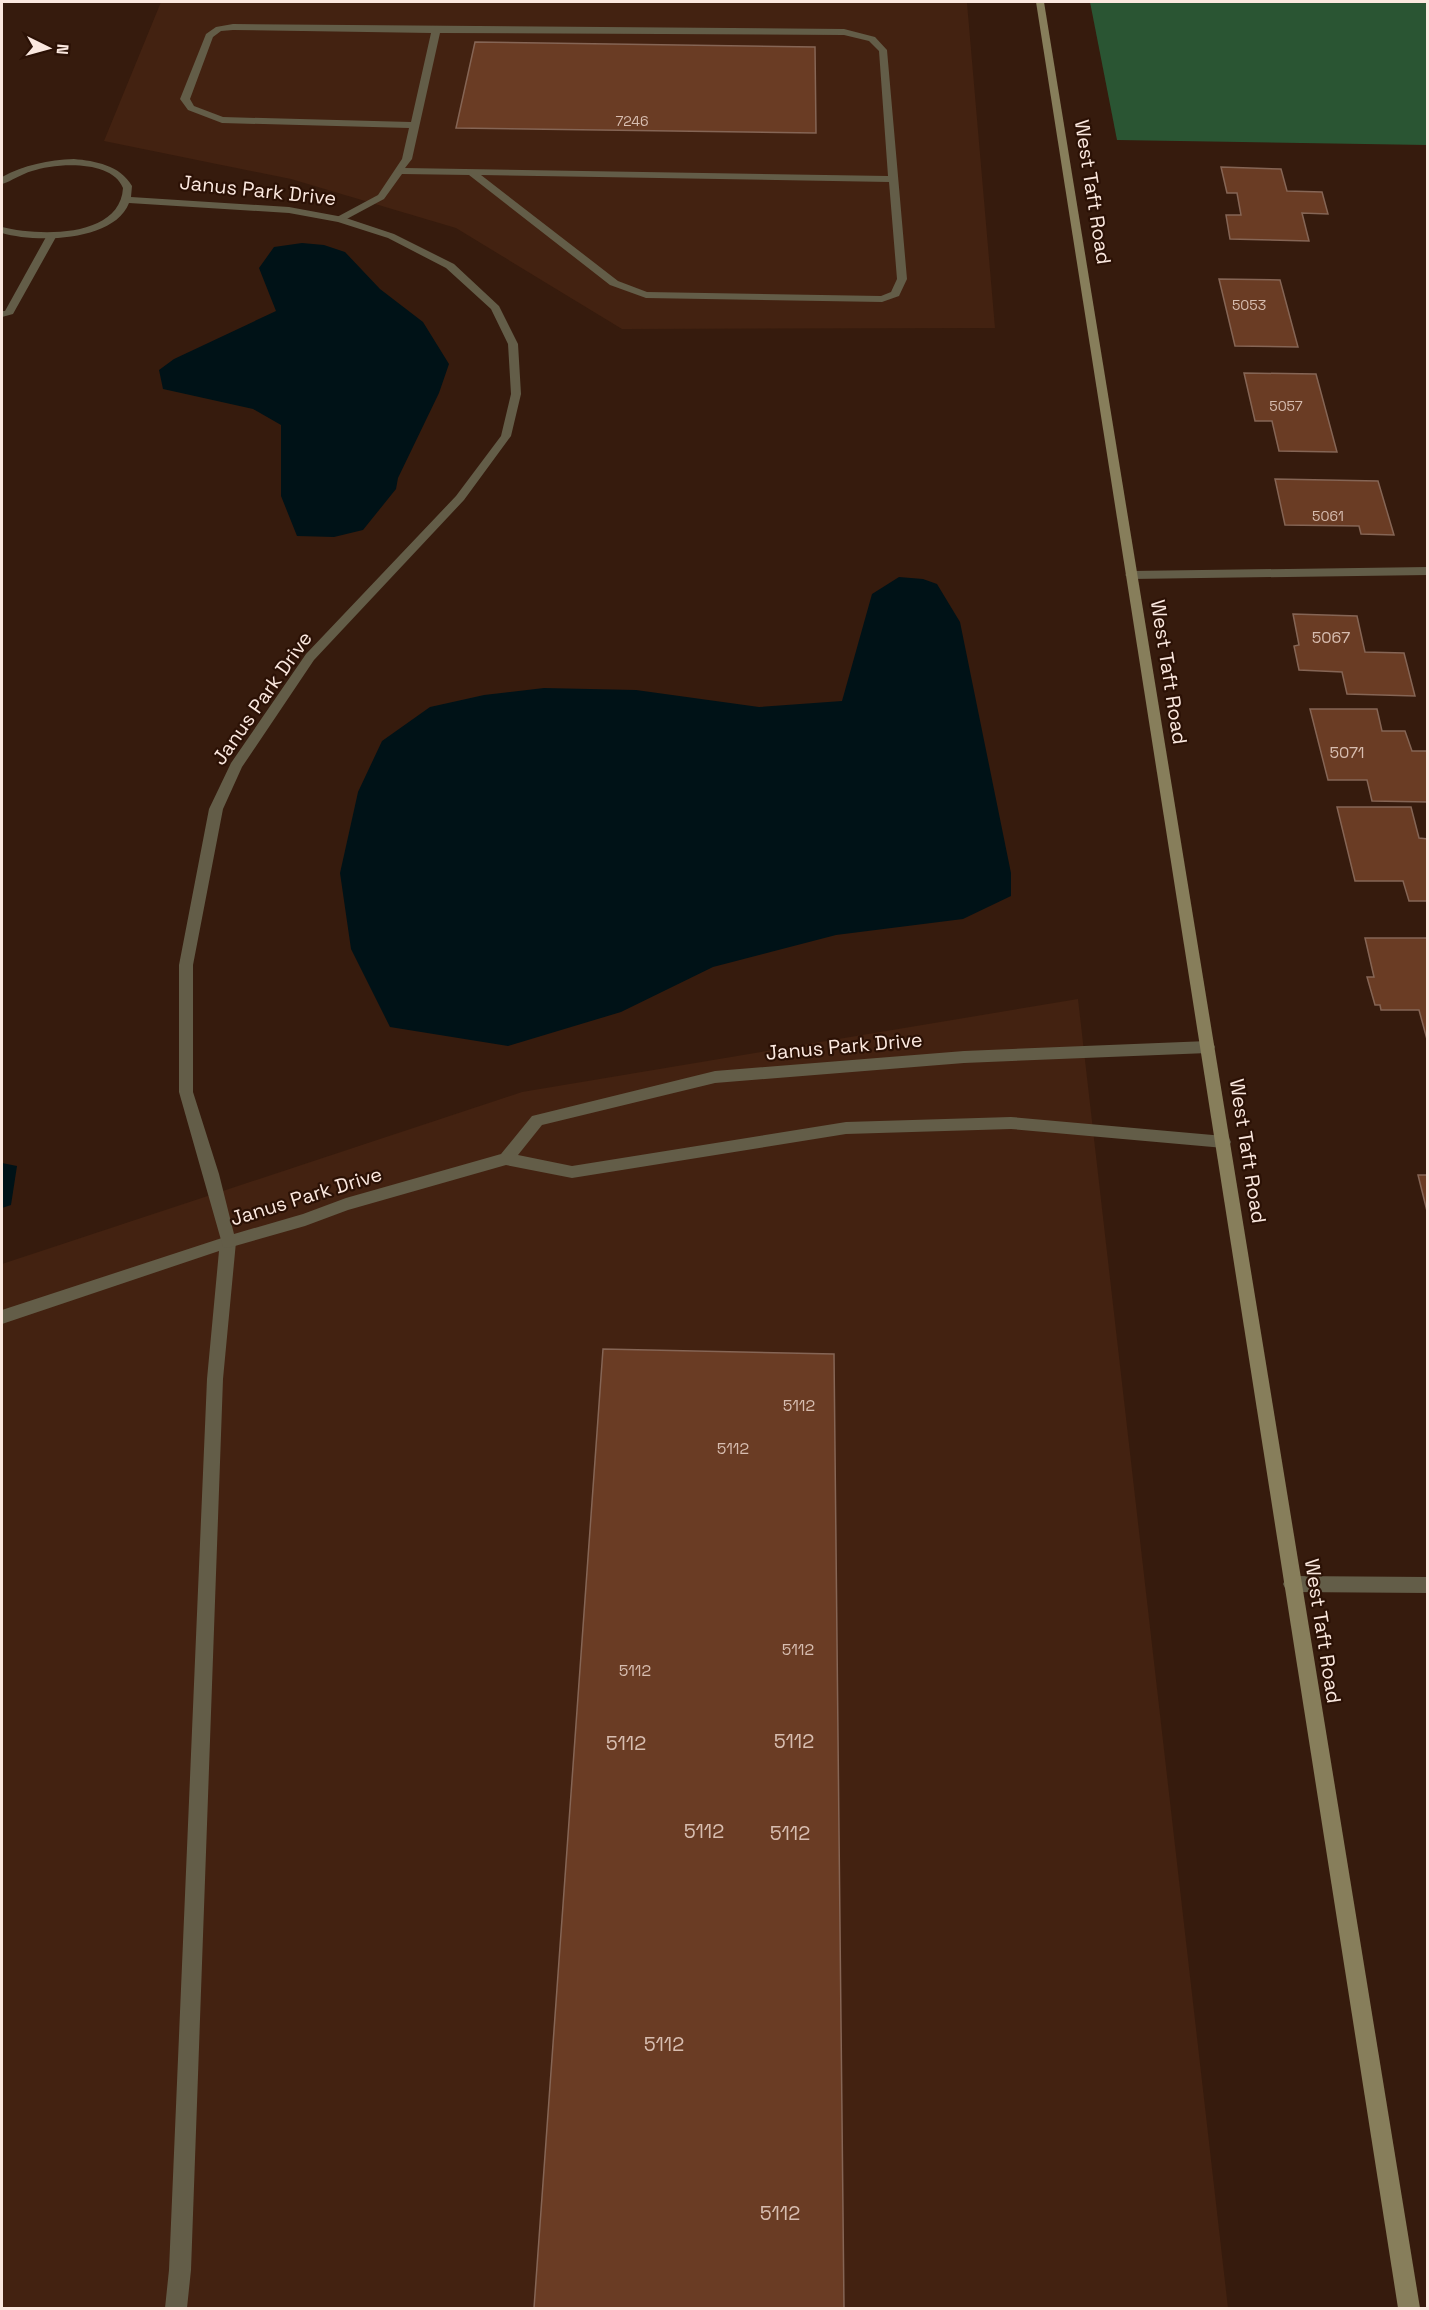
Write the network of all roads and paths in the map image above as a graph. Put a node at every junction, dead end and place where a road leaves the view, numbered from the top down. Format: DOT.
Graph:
graph roads {
  1 [pos="1040,2"];
  2 [pos="436,30"];
  3 [pos="414,125"];
  4 [pos="398,171"];
  5 [pos="471,172"];
  6 [pos="893,179"];
  7 [pos="2,181"];
  8 [pos="127,200"];
  9 [pos="340,219"];
  10 [pos="2,230"];
  11 [pos="51,237"];
  12 [pos="2,314"];
  13 [pos="1428,571"];
  14 [pos="1131,575"];
  15 [pos="1208,1047"];
  16 [pos="1224,1142"];
  17 [pos="506,1159"];
  18 [pos="228,1242"];
  19 [pos="2,1317"];
  20 [pos="1292,1584"];
  21 [pos="1428,1585"];
  22 [pos="176,2308"];
  23 [pos="1409,2308"];
  1 -- 14 [label="main road, West Taft Road"];
  2 -- 3 [label="street"];
  2 -- 3 [label="street"];
  2 -- 6 [label="street"];
  3 -- 4 [label="street"];
  4 -- 5 [label="street"];
  4 -- 9 [label="street"];
  5 -- 6 [label="street"];
  5 -- 6 [label="street"];
  7 -- 8 [label="street"];
  8 -- 9 [label="street, Janus Park Drive"];
  8 -- 11 [label="street"];
  9 -- 18 [label="street, Janus Park Drive"];
  10 -- 11 [label="street"];
  11 -- 12 [label="street"];
  13 -- 14 [label="street"];
  14 -- 15 [label="main road, West Taft Road"];
  15 -- 16 [label="main road, West Taft Road"];
  15 -- 17 [label="street, Janus Park Drive"];
  16 -- 17 [label="street, Janus Park Drive"];
  16 -- 20 [label="main road, West Taft Road"];
  17 -- 18 [label="street, Janus Park Drive"];
  18 -- 19 [label="street"];
  18 -- 22 [label="street"];
  20 -- 21 [label="street"];
  20 -- 23 [label="main road, West Taft Road"];
}
